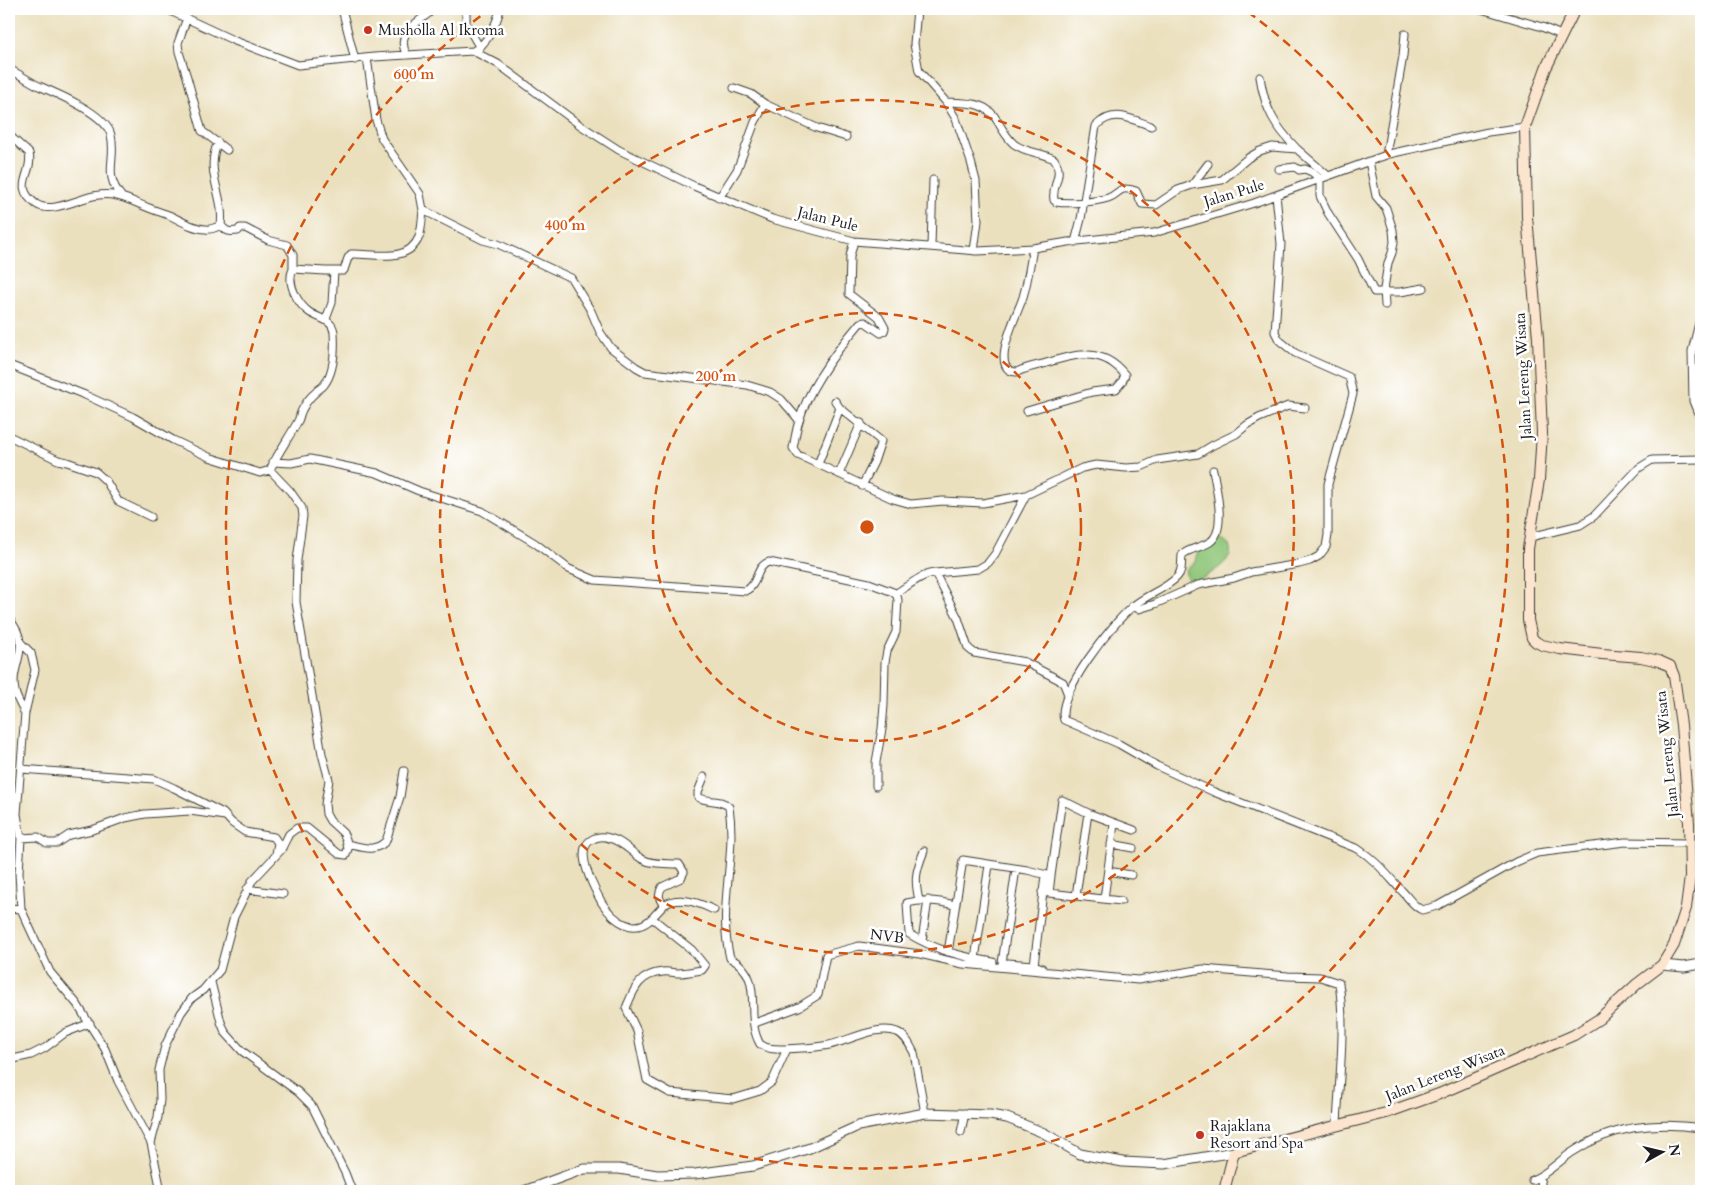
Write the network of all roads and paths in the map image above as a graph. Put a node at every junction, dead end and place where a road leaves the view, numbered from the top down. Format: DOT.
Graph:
graph roads {
  1 [pos="166,9"];
  2 [pos="342,9"];
  3 [pos="431,9"];
  4 [pos="466,9"];
  5 [pos="500,9"];
  6 [pos="917,9"];
  7 [pos="1481,9"];
  8 [pos="1574,9"];
  9 [pos="1500,11"];
  10 [pos="187,18"];
  11 [pos="1405,34"];
  12 [pos="1561,35"];
  13 [pos="477,50"];
  14 [pos="407,55"];
  15 [pos="367,58"];
  16 [pos="355,60"];
  17 [pos="9,69"];
  18 [pos="1260,77"];
  19 [pos="734,88"];
  20 [pos="946,102"];
  21 [pos="765,104"];
  22 [pos="1151,126"];
  23 [pos="1525,127"];
  24 [pos="9,135"];
  25 [pos="846,137"];
  26 [pos="218,142"];
  27 [pos="1297,149"];
  28 [pos="226,150"];
  29 [pos="1386,155"];
  30 [pos="1369,161"];
  31 [pos="1208,164"];
  32 [pos="1279,169"];
  33 [pos="1328,176"];
  34 [pos="1320,179"];
  35 [pos="933,180"];
  36 [pos="1192,185"];
  37 [pos="1276,195"];
  38 [pos="123,197"];
  39 [pos="719,198"];
  40 [pos="1083,201"];
  41 [pos="423,210"];
  42 [pos="221,225"];
  43 [pos="854,241"];
  44 [pos="1075,242"];
  45 [pos="931,247"];
  46 [pos="1033,248"];
  47 [pos="974,251"];
  48 [pos="293,269"];
  49 [pos="334,271"];
  50 [pos="1424,288"];
  51 [pos="1384,292"];
  52 [pos="1385,305"];
  53 [pos="1701,315"];
  54 [pos="326,319"];
  55 [pos="9,365"];
  56 [pos="835,401"];
  57 [pos="840,408"];
  58 [pos="1305,408"];
  59 [pos="1027,412"];
  60 [pos="799,420"];
  61 [pos="1701,421"];
  62 [pos="861,423"];
  63 [pos="9,436"];
  64 [pos="1701,459"];
  65 [pos="273,462"];
  66 [pos="818,464"];
  67 [pos="270,470"];
  68 [pos="1213,470"];
  69 [pos="839,474"];
  70 [pos="862,486"];
  71 [pos="1026,495"];
  72 [pos="151,517"];
  73 [pos="1530,537"];
  74 [pos="935,573"];
  75 [pos="895,594"];
  76 [pos="1132,606"];
  77 [pos="9,619"];
  78 [pos="21,643"];
  79 [pos="1068,692"];
  80 [pos="25,713"];
  81 [pos="21,769"];
  82 [pos="404,771"];
  83 [pos="704,777"];
  84 [pos="876,786"];
  85 [pos="1088,813"];
  86 [pos="226,816"];
  87 [pos="1114,824"];
  88 [pos="1134,830"];
  89 [pos="21,838"];
  90 [pos="1689,843"];
  91 [pos="347,844"];
  92 [pos="1111,844"];
  93 [pos="1133,848"];
  94 [pos="924,851"];
  95 [pos="276,857"];
  96 [pos="989,865"];
  97 [pos="1016,869"];
  98 [pos="1108,872"];
  99 [pos="1131,875"];
  100 [pos="1048,876"];
  101 [pos="247,889"];
  102 [pos="1045,892"];
  103 [pos="282,894"];
  104 [pos="1076,896"];
  105 [pos="1104,899"];
  106 [pos="919,900"];
  107 [pos="928,900"];
  108 [pos="1121,901"];
  109 [pos="664,905"];
  110 [pos="955,905"];
  111 [pos="9,908"];
  112 [pos="21,909"];
  113 [pos="714,910"];
  114 [pos="652,918"];
  115 [pos="922,941"];
  116 [pos="948,952"];
  117 [pos="975,959"];
  118 [pos="1002,963"];
  119 [pos="1701,964"];
  120 [pos="1034,965"];
  121 [pos="1662,965"];
  122 [pos="1051,971"];
  123 [pos="211,982"];
  124 [pos="90,1023"];
  125 [pos="755,1023"];
  126 [pos="787,1049"];
  127 [pos="9,1060"];
  128 [pos="925,1113"];
  129 [pos="965,1113"];
  130 [pos="1337,1125"];
  131 [pos="1701,1128"];
  132 [pos="961,1132"];
  133 [pos="151,1143"];
  134 [pos="1234,1152"];
  135 [pos="161,1191"];
  136 [pos="352,1191"];
  137 [pos="524,1191"];
  138 [pos="1224,1191"];
  139 [pos="1543,1191"];
  1 -- 10 [label="street"];
  2 -- 16 [label="street"];
  3 -- 14 [label="street"];
  4 -- 13 [label="street"];
  5 -- 13 [label="street"];
  6 -- 20 [label="street"];
  7 -- 9 [label="street"];
  8 -- 12 [label="main road, Jalan Lereng Wisata"];
  9 -- 12 [label="street"];
  10 -- 16 [label="street"];
  10 -- 26 [label="street"];
  11 -- 29 [label="street"];
  12 -- 23 [label="main road, Jalan Lereng Wisata"];
  13 -- 14 [label="street"];
  13 -- 39 [label="street, Jalan Pule"];
  14 -- 15 [label="street"];
  15 -- 16 [label="street"];
  15 -- 41 [label="street"];
  17 -- 38 [label="street"];
  18 -- 27 [label="street"];
  19 -- 21 [label="street"];
  20 -- 40 [label="street"];
  20 -- 47 [label="street"];
  21 -- 25 [label="street"];
  21 -- 39 [label="street"];
  22 -- 40 [label="street"];
  23 -- 29 [label="street, Jalan Pule"];
  23 -- 73 [label="main road, Jalan Lereng Wisata"];
  24 -- 38 [label="street"];
  26 -- 28 [label="street"];
  26 -- 42 [label="street"];
  27 -- 33 [label="street"];
  27 -- 36 [label="street"];
  29 -- 30 [label="street, Jalan Pule"];
  30 -- 33 [label="street, Jalan Pule"];
  30 -- 51 [label="street"];
  31 -- 36 [label="street"];
  32 -- 34 [label="street"];
  33 -- 34 [label="street, Jalan Pule"];
  34 -- 37 [label="street, Jalan Pule"];
  34 -- 51 [label="street"];
  35 -- 45 [label="street"];
  36 -- 40 [label="street"];
  37 -- 44 [label="street, Jalan Pule"];
  37 -- 76 [label="street"];
  38 -- 42 [label="street"];
  39 -- 43 [label="street, Jalan Pule"];
  40 -- 44 [label="street"];
  41 -- 49 [label="street"];
  41 -- 60 [label="street"];
  42 -- 48 [label="street"];
  43 -- 45 [label="street, Jalan Pule"];
  43 -- 60 [label="street"];
  44 -- 46 [label="street, Jalan Pule"];
  45 -- 47 [label="street, Jalan Pule"];
  46 -- 47 [label="street, Jalan Pule"];
  46 -- 59 [label="street"];
  48 -- 49 [label="street"];
  48 -- 54 [label="street"];
  49 -- 54 [label="street"];
  50 -- 51 [label="street"];
  51 -- 52 [label="street"];
  53 -- 61 [label="street"];
  54 -- 65 [label="street"];
  55 -- 67 [label="street"];
  56 -- 57 [label="street"];
  57 -- 62 [label="street"];
  57 -- 66 [label="street"];
  58 -- 71 [label="street"];
  60 -- 66 [label="street"];
  62 -- 69 [label="street"];
  62 -- 70 [label="street"];
  63 -- 72 [label="street"];
  64 -- 73 [label="street"];
  65 -- 67 [label="street"];
  65 -- 75 [label="street"];
  66 -- 69 [label="street"];
  67 -- 91 [label="street"];
  68 -- 76 [label="street"];
  69 -- 70 [label="street"];
  70 -- 71 [label="street"];
  71 -- 74 [label="street"];
  73 -- 90 [label="main road, Jalan Lereng Wisata"];
  74 -- 75 [label="street"];
  74 -- 79 [label="street"];
  75 -- 84 [label="street"];
  76 -- 79 [label="street"];
  77 -- 78 [label="street"];
  78 -- 80 [label="street"];
  78 -- 80 [label="street"];
  79 -- 90 [label="street"];
  80 -- 81 [label="street"];
  81 -- 86 [label="street"];
  81 -- 89 [label="street"];
  82 -- 91 [label="street"];
  83 -- 125 [label="street"];
  85 -- 87 [label="street"];
  85 -- 100 [label="street"];
  85 -- 104 [label="street"];
  86 -- 89 [label="street"];
  86 -- 95 [label="street"];
  87 -- 88 [label="street"];
  87 -- 92 [label="street"];
  89 -- 112 [label="street"];
  90 -- 121 [label="main road, Jalan Lereng Wisata"];
  91 -- 95 [label="street"];
  92 -- 93 [label="street"];
  92 -- 98 [label="street"];
  94 -- 106 [label="street"];
  95 -- 101 [label="street"];
  96 -- 97 [label="street"];
  96 -- 110 [label="street"];
  96 -- 117 [label="street"];
  97 -- 100 [label="street"];
  97 -- 118 [label="street"];
  98 -- 99 [label="street"];
  98 -- 105 [label="street"];
  100 -- 102 [label="street"];
  101 -- 103 [label="street"];
  101 -- 123 [label="street"];
  102 -- 104 [label="street"];
  102 -- 120 [label="street"];
  104 -- 105 [label="street"];
  105 -- 108 [label="street"];
  106 -- 107 [label="street"];
  106 -- 115 [label="street"];
  107 -- 110 [label="street"];
  107 -- 115 [label="street"];
  109 -- 113 [label="street"];
  109 -- 114 [label="street"];
  109 -- 114 [label="street"];
  110 -- 116 [label="street"];
  111 -- 112 [label="street"];
  112 -- 124 [label="street"];
  114 -- 126 [label="street"];
  115 -- 116 [label="street"];
  116 -- 117 [label="street"];
  117 -- 118 [label="street"];
  118 -- 120 [label="street"];
  119 -- 121 [label="street"];
  120 -- 122 [label="street"];
  121 -- 130 [label="main road, Jalan Lereng Wisata"];
  122 -- 125 [label="street, NVB"];
  122 -- 130 [label="street"];
  123 -- 133 [label="street"];
  123 -- 136 [label="street"];
  124 -- 127 [label="street"];
  124 -- 133 [label="street"];
  125 -- 126 [label="street"];
  126 -- 128 [label="street"];
  128 -- 129 [label="street"];
  128 -- 137 [label="street"];
  129 -- 132 [label="street"];
  129 -- 134 [label="street"];
  130 -- 134 [label="main road, Jalan Lereng Wisata"];
  131 -- 139 [label="street"];
  133 -- 135 [label="street"];
  134 -- 138 [label="main road"];
}
